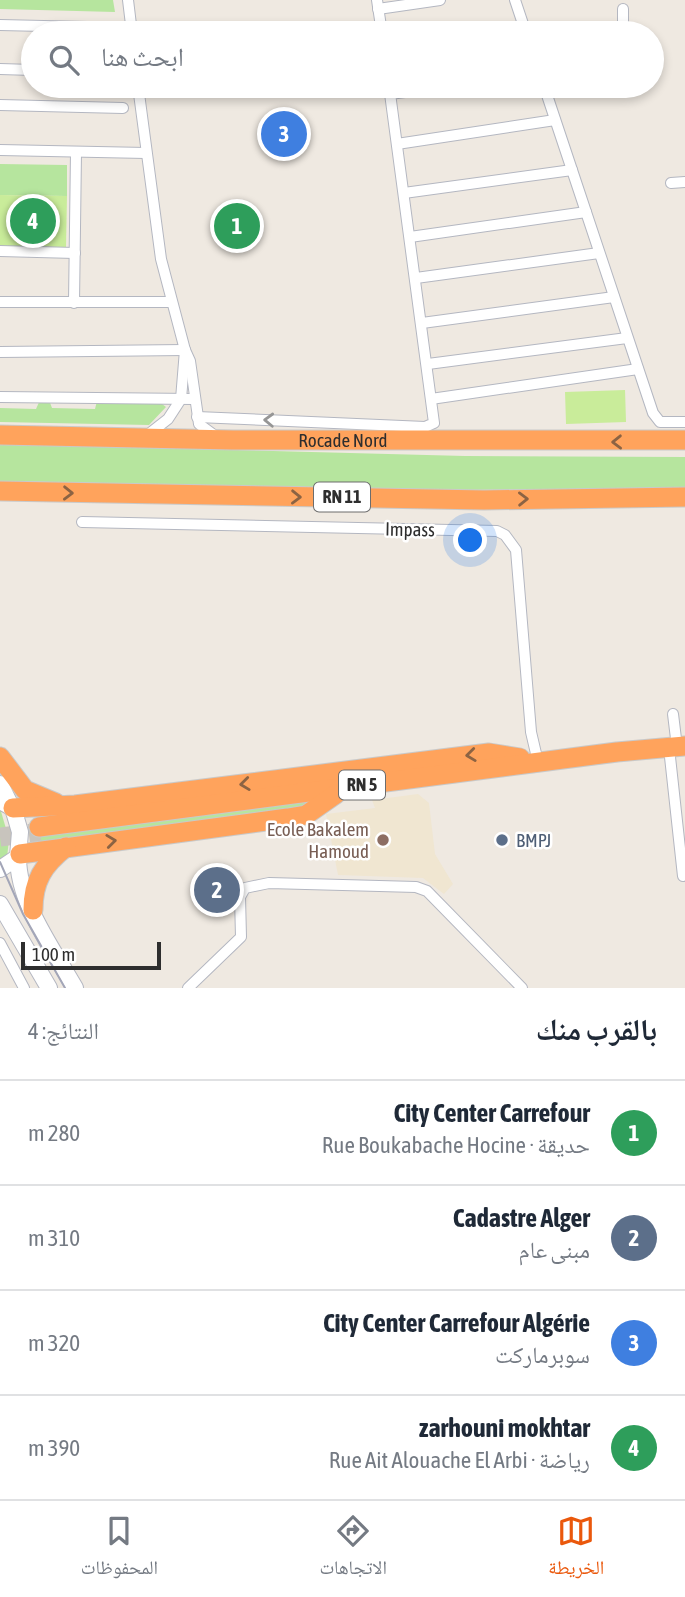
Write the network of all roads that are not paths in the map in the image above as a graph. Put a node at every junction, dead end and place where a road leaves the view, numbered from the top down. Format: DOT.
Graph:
graph roads {
  1 [pos="128,0"];
  2 [pos="440,0"];
  3 [pos="515,0"];
  4 [pos="378,5"];
  5 [pos="622,9"];
  6 [pos="131,21"];
  7 [pos="522,21"];
  8 [pos="622,21"];
  9 [pos="0,25"];
  10 [pos="21,26"];
  11 [pos="0,69"];
  12 [pos="21,70"];
  13 [pos="139,98"];
  14 [pos="391,98"];
  15 [pos="548,98"];
  16 [pos="0,105"];
  17 [pos="123,108"];
  18 [pos="555,120"];
  19 [pos="397,144"];
  20 [pos="0,150"];
  21 [pos="76,152"];
  22 [pos="146,153"];
  23 [pos="572,170"];
  24 [pos="685,182"];
  25 [pos="671,183"];
  26 [pos="404,193"];
  27 [pos="586,212"];
  28 [pos="410,237"];
  29 [pos="0,251"];
  30 [pos="75,253"];
  31 [pos="600,253"];
  32 [pos="416,278"];
  33 [pos="614,297"];
  34 [pos="0,302"];
  35 [pos="171,302"];
  36 [pos="74,303"];
  37 [pos="422,323"];
  38 [pos="627,338"];
  39 [pos="185,350"];
  40 [pos="0,352"];
  41 [pos="428,364"];
  42 [pos="638,369"];
  43 [pos="0,397"];
  44 [pos="187,399"];
  45 [pos="431,399"];
  46 [pos="197,417"];
  47 [pos="685,422"];
  48 [pos="0,435"];
  49 [pos="143,439"];
  50 [pos="233,440"];
  51 [pos="685,440"];
  52 [pos="0,493"];
  53 [pos="685,497"];
  54 [pos="82,522"];
  55 [pos="673,714"];
  56 [pos="679,752"];
  57 [pos="0,757"];
  58 [pos="538,762"];
  59 [pos="0,784"];
  60 [pos="336,794"];
  61 [pos="8,805"];
  62 [pos="75,805"];
  63 [pos="32,838"];
  64 [pos="66,847"];
  65 [pos="0,869"];
  66 [pos="683,876"];
  67 [pos="0,904"];
  68 [pos="33,911"];
  69 [pos="0,943"];
  70 [pos="518,984"];
  71 [pos="24,988"];
  72 [pos="49,988"];
  73 [pos="75,988"];
  74 [pos="188,988"];
  75 [pos="504,988"];
  1 -- 6 [label="street"];
  2 -- 4 [label="street"];
  3 -- 7 [label="street"];
  5 -- 8 [label="street"];
  9 -- 10 [label="street"];
  11 -- 12 [label="street"];
  13 -- 22 [label="street"];
  14 -- 19 [label="street"];
  15 -- 18 [label="street"];
  16 -- 17 [label="street"];
  18 -- 19 [label="street"];
  18 -- 23 [label="street"];
  19 -- 26 [label="street"];
  20 -- 21 [label="street"];
  21 -- 22 [label="street"];
  21 -- 30 [label="street"];
  22 -- 35 [label="street"];
  23 -- 26 [label="street"];
  23 -- 27 [label="street"];
  24 -- 25 [label="street"];
  26 -- 28 [label="street"];
  27 -- 28 [label="street"];
  27 -- 31 [label="street"];
  28 -- 32 [label="street"];
  29 -- 30 [label="street"];
  30 -- 36 [label="street"];
  31 -- 32 [label="street"];
  31 -- 33 [label="street"];
  32 -- 37 [label="street"];
  33 -- 37 [label="street"];
  33 -- 38 [label="street"];
  34 -- 36 [label="street"];
  35 -- 36 [label="street"];
  35 -- 39 [label="street"];
  37 -- 41 [label="street"];
  38 -- 41 [label="street"];
  38 -- 42 [label="street"];
  39 -- 40 [label="street"];
  39 -- 44 [label="street"];
  41 -- 45 [label="street"];
  42 -- 45 [label="street"];
  42 -- 47 [label="street"];
  43 -- 44 [label="street"];
  44 -- 46 [label="street"];
  44 -- 49 [label="street"];
  45 -- 46 [label="street, one-way"];
  46 -- 50 [label="street"];
  48 -- 49 [label="highway, Rocade Nord"];
  49 -- 50 [label="highway, Rocade Nord"];
  51 -- 50 [label="highway, Rocade Nord, one-way"];
  52 -- 53 [label="highway, RN 11, one-way"];
  54 -- 58 [label="street, Impass"];
  55 -- 56 [label="street"];
  56 -- 58 [label="highway, RN 5"];
  56 -- 60 [label="highway, RN 5"];
  56 -- 66 [label="street"];
  57 -- 62 [label="highway"];
  58 -- 62 [label="highway, one-way"];
  58 -- 63 [label="highway, RN 5"];
  59 -- 61 [label="main road"];
  60 -- 63 [label="highway, RN 5"];
  64 -- 60 [label="highway, RN 5, one-way"];
  61 -- 63 [label="highway"];
  61 -- 63 [label="main road"];
  62 -- 63 [label="highway"];
  63 -- 64 [label="highway, RN 5"];
  63 -- 65 [label="main road"];
  63 -- 68 [label="main road"];
  64 -- 68 [label="highway"];
  67 -- 72 [label="main road"];
  68 -- 73 [label="main road"];
  69 -- 71 [label="street"];
  70 -- 74 [label="street"];
  70 -- 75 [label="street"];
}
